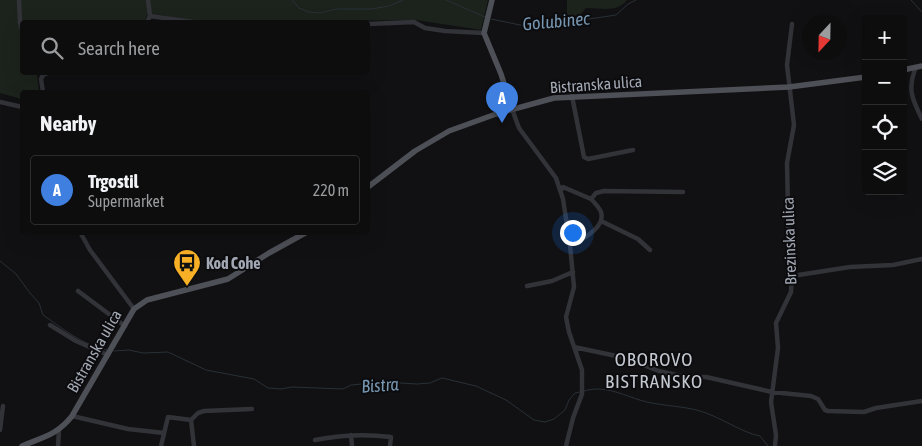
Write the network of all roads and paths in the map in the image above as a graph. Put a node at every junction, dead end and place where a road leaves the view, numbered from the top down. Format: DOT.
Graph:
graph roads {
  1 [pos="19,0"];
  2 [pos="148,0"];
  3 [pos="492,0"];
  4 [pos="150,16"];
  5 [pos="148,20"];
  6 [pos="179,20"];
  7 [pos="20,23"];
  8 [pos="370,24"];
  9 [pos="792,24"];
  10 [pos="484,33"];
  11 [pos="919,66"];
  12 [pos="43,75"];
  13 [pos="862,77"];
  14 [pos="789,86"];
  15 [pos="42,90"];
  16 [pos="572,96"];
  17 [pos="0,102"];
  18 [pos="20,107"];
  19 [pos="512,109"];
  20 [pos="922,119"];
  21 [pos="633,150"];
  22 [pos="370,184"];
  23 [pos="561,190"];
  24 [pos="683,192"];
  25 [pos="591,198"];
  26 [pos="601,222"];
  27 [pos="82,235"];
  28 [pos="302,235"];
  29 [pos="570,245"];
  30 [pos="650,250"];
  31 [pos="922,259"];
  32 [pos="573,272"];
  33 [pos="792,276"];
  34 [pos="527,286"];
  35 [pos="78,291"];
  36 [pos="134,309"];
  37 [pos="50,324"];
  38 [pos="125,326"];
  39 [pos="574,347"];
  40 [pos="110,352"];
  41 [pos="772,392"];
  42 [pos="922,401"];
  43 [pos="3,406"];
  44 [pos="252,409"];
  45 [pos="72,416"];
  46 [pos="191,420"];
  47 [pos="0,430"];
  48 [pos="59,431"];
  49 [pos="164,432"];
  50 [pos="351,435"];
  51 [pos="315,440"];
  52 [pos="22,446"];
  53 [pos="58,446"];
  54 [pos="161,446"];
  55 [pos="194,446"];
  56 [pos="352,446"];
  57 [pos="390,446"];
  58 [pos="566,446"];
  59 [pos="775,446"];
  1 -- 7 [label="street"];
  2 -- 4 [label="street"];
  3 -- 10 [label="main road"];
  4 -- 5 [label="street"];
  4 -- 6 [label="street"];
  8 -- 10 [label="street"];
  9 -- 14 [label="street"];
  10 -- 19 [label="main road"];
  11 -- 20 [label="street"];
  12 -- 15 [label="street"];
  13 -- 14 [label="main road, Bistranska ulica"];
  14 -- 16 [label="main road, Bistranska ulica"];
  14 -- 33 [label="street, Brezinska ulica"];
  16 -- 19 [label="main road, Bistranska ulica"];
  16 -- 21 [label="street"];
  17 -- 18 [label="street"];
  19 -- 22 [label="main road, Bistranska ulica"];
  19 -- 23 [label="street"];
  23 -- 25 [label="street"];
  23 -- 29 [label="street"];
  24 -- 25 [label="street"];
  25 -- 26 [label="street"];
  26 -- 29 [label="street"];
  26 -- 30 [label="street"];
  27 -- 36 [label="street"];
  28 -- 36 [label="main road, Bistranska ulica"];
  29 -- 32 [label="street"];
  31 -- 33 [label="street"];
  32 -- 34 [label="street"];
  32 -- 39 [label="street"];
  33 -- 41 [label="street, Brezinska ulica"];
  35 -- 38 [label="street"];
  36 -- 38 [label="main road, Bistranska ulica"];
  37 -- 40 [label="street"];
  38 -- 40 [label="main road, Bistranska ulica"];
  39 -- 41 [label="street"];
  39 -- 58 [label="street"];
  40 -- 45 [label="main road, Bistranska ulica"];
  41 -- 42 [label="street"];
  41 -- 59 [label="street, Brezinska ulica"];
  43 -- 47 [label="street"];
  44 -- 46 [label="street"];
  45 -- 48 [label="main road, Bistranska ulica"];
  45 -- 49 [label="street"];
  46 -- 49 [label="street"];
  46 -- 55 [label="street"];
  48 -- 52 [label="main road, Bistranska ulica"];
  48 -- 53 [label="street"];
  49 -- 54 [label="street"];
  50 -- 51 [label="street"];
  50 -- 56 [label="street"];
  50 -- 57 [label="street"];
}
